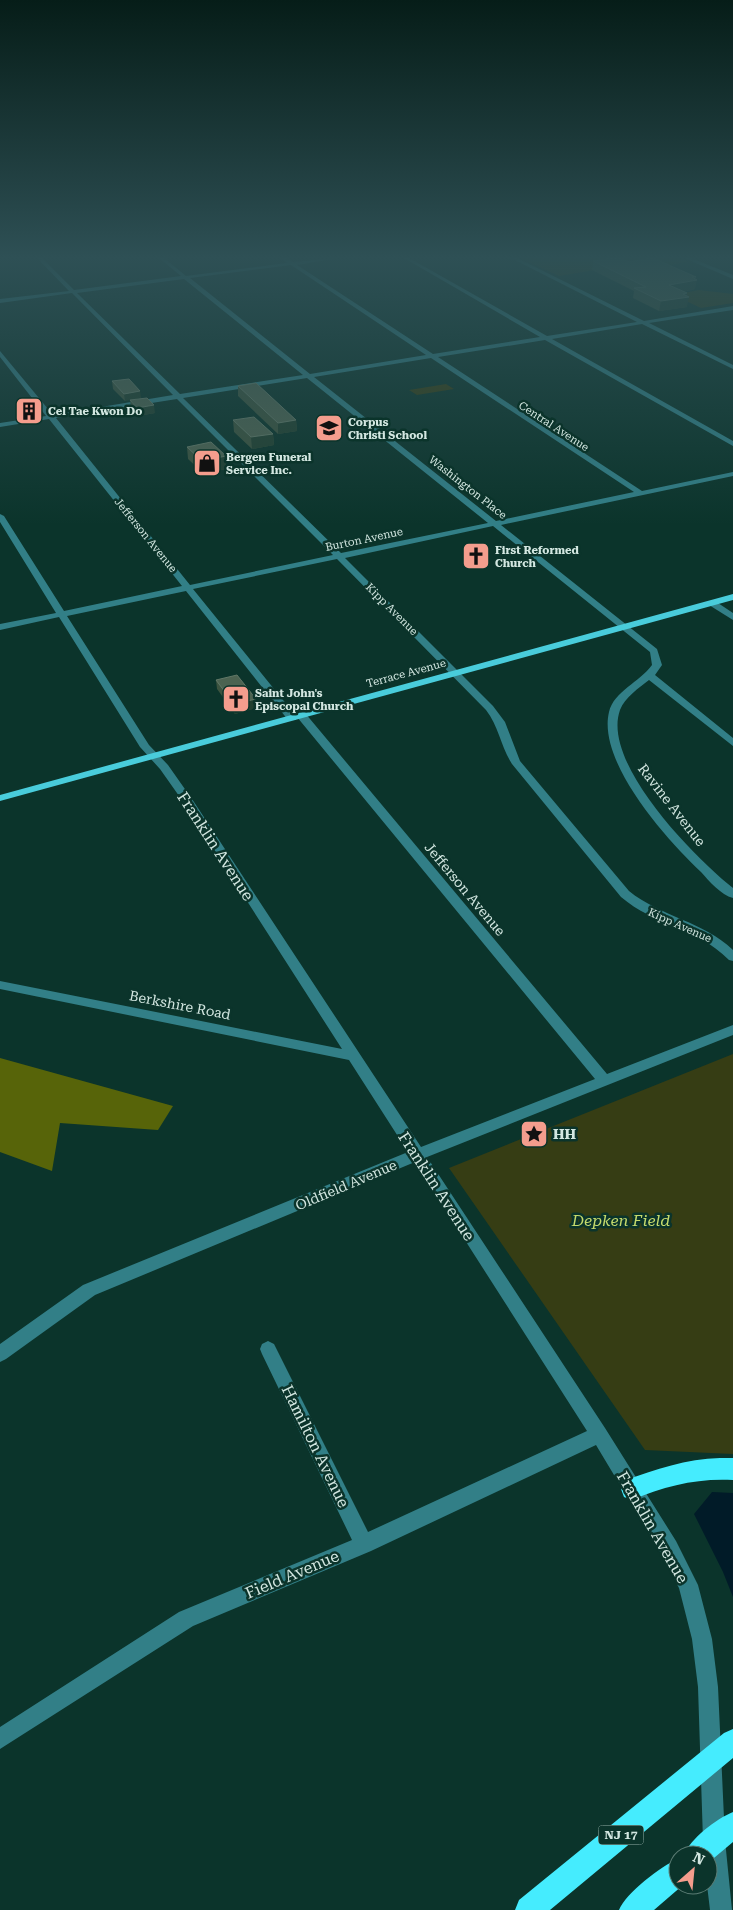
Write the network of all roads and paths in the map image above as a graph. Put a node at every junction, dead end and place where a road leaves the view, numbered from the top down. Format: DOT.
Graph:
graph roads {
  1 [pos="129,347"];
  2 [pos="274,347"];
  3 [pos="418,347"];
  4 [pos="488,347"];
  5 [pos="562,347"];
  6 [pos="693,347"];
  7 [pos="0,353"];
  8 [pos="431,356"];
  9 [pos="733,367"];
  10 [pos="309,375"];
  11 [pos="178,396"];
  12 [pos="51,417"];
  13 [pos="0,425"];
  14 [pos="733,444"];
  15 [pos="733,474"];
  16 [pos="640,493"];
  17 [pos="0,516"];
  18 [pos="495,523"];
  19 [pos="341,559"];
  20 [pos="187,587"];
  21 [pos="733,597"];
  22 [pos="712,603"];
  23 [pos="63,614"];
  24 [pos="733,617"];
  25 [pos="625,626"];
  26 [pos="0,627"];
  27 [pos="455,673"];
  28 [pos="649,675"];
  29 [pos="297,716"];
  30 [pos="733,743"];
  31 [pos="154,756"];
  32 [pos="0,798"];
  33 [pos="733,894"];
  34 [pos="733,957"];
  35 [pos="0,985"];
  36 [pos="733,1030"];
  37 [pos="353,1056"];
  38 [pos="605,1082"];
  39 [pos="418,1155"];
  40 [pos="268,1349"];
  41 [pos="0,1354"];
  42 [pos="598,1434"];
  43 [pos="733,1469"];
  44 [pos="632,1489"];
  45 [pos="364,1544"];
  46 [pos="0,1739"];
  47 [pos="733,1742"];
  48 [pos="711,1759"];
  49 [pos="715,1840"];
  50 [pos="668,1880"];
  51 [pos="529,1910"];
  52 [pos="633,1910"];
  53 [pos="721,1910"];
  1 -- 11 [label="street, Kipp Avenue"];
  2 -- 10 [label="street, Washington Place"];
  3 -- 8 [label="street, Central Avenue"];
  4 -- 8 [label="street"];
  5 -- 14 [label="street"];
  6 -- 9 [label="street"];
  7 -- 12 [label="street, Jefferson Avenue"];
  8 -- 10 [label="street"];
  8 -- 16 [label="street, Central Avenue"];
  10 -- 11 [label="street"];
  10 -- 18 [label="street, Washington Place"];
  11 -- 12 [label="street"];
  11 -- 19 [label="street, Kipp Avenue"];
  12 -- 13 [label="street"];
  12 -- 20 [label="street, Jefferson Avenue"];
  15 -- 16 [label="street, Burton Avenue"];
  16 -- 18 [label="street, Burton Avenue"];
  17 -- 23 [label="street, Franklin Avenue"];
  18 -- 19 [label="street, Burton Avenue"];
  18 -- 25 [label="street, Washington Place"];
  19 -- 20 [label="street, Burton Avenue"];
  19 -- 27 [label="street, Kipp Avenue"];
  20 -- 23 [label="street, Burton Avenue"];
  20 -- 29 [label="street, Jefferson Avenue"];
  21 -- 22 [label="main road, Terrace Avenue"];
  22 -- 24 [label="street"];
  22 -- 25 [label="main road, Terrace Avenue"];
  23 -- 26 [label="street, Burton Avenue"];
  23 -- 31 [label="street, Franklin Avenue"];
  25 -- 27 [label="main road, Terrace Avenue"];
  25 -- 28 [label="street, Washington Place"];
  27 -- 29 [label="main road, Terrace Avenue"];
  27 -- 34 [label="street, Kipp Avenue"];
  28 -- 30 [label="street"];
  28 -- 33 [label="street, Ravine Avenue"];
  29 -- 31 [label="main road, Terrace Avenue"];
  29 -- 38 [label="street, Jefferson Avenue"];
  31 -- 32 [label="main road, Terrace Avenue"];
  31 -- 37 [label="street, Franklin Avenue"];
  35 -- 37 [label="street, Berkshire Road"];
  36 -- 38 [label="street, Oldfield Avenue"];
  37 -- 39 [label="street, Franklin Avenue"];
  38 -- 39 [label="street, Oldfield Avenue"];
  39 -- 41 [label="street, Oldfield Avenue"];
  39 -- 42 [label="street, Franklin Avenue"];
  40 -- 45 [label="street, Hamilton Avenue"];
  42 -- 44 [label="street, Franklin Avenue"];
  42 -- 45 [label="street, Field Avenue"];
  43 -- 44 [label="highway"];
  44 -- 48 [label="street, Franklin Avenue"];
  45 -- 46 [label="street, Field Avenue"];
  47 -- 48 [label="highway, NJ 17"];
  48 -- 49 [label="street, Franklin Avenue"];
  48 -- 51 [label="highway, NJ 17"];
  49 -- 53 [label="street, Franklin Avenue"];
  50 -- 52 [label="highway"];
}
